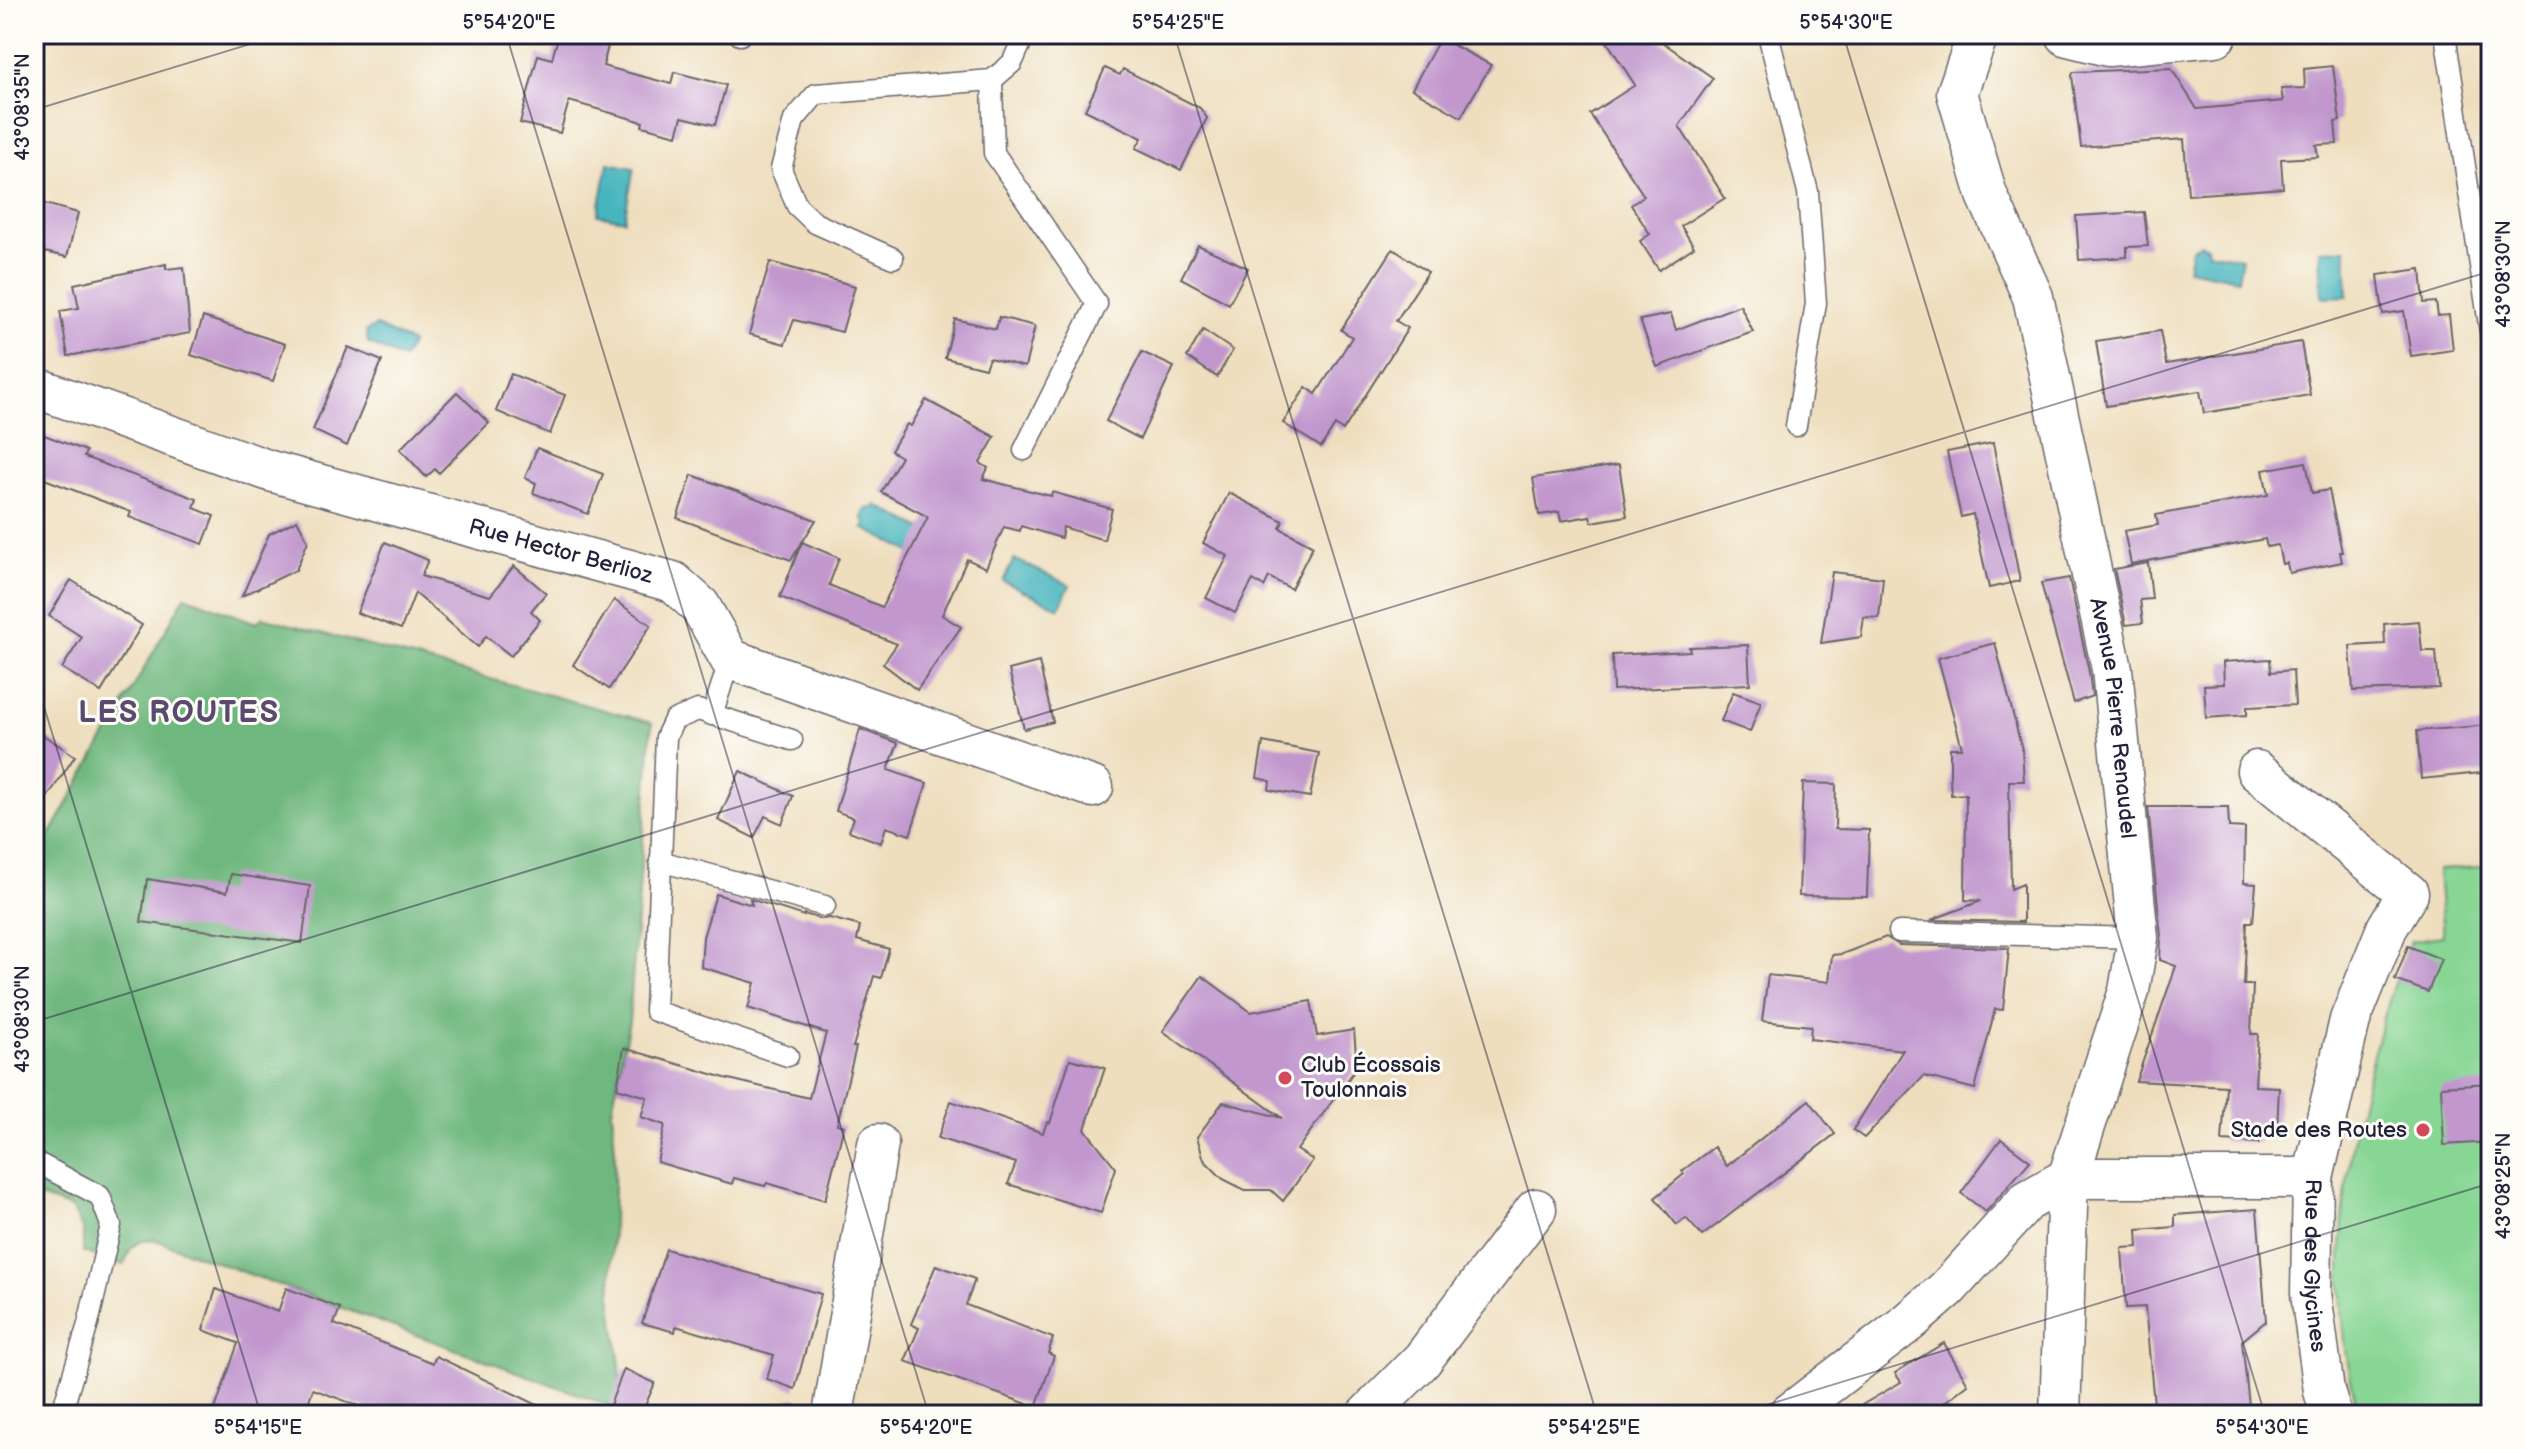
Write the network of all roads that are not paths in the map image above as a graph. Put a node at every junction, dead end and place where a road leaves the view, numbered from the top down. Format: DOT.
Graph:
graph roads {
  1 [pos="1025,34"];
  2 [pos="1768,34"];
  3 [pos="1978,34"];
  4 [pos="2068,34"];
  5 [pos="2215,34"];
  6 [pos="2445,34"];
  7 [pos="992,80"];
  8 [pos="893,258"];
  9 [pos="2491,338"];
  10 [pos="34,387"];
  11 [pos="1796,426"];
  12 [pos="1024,450"];
  13 [pos="730,659"];
  14 [pos="712,715"];
  15 [pos="792,740"];
  16 [pos="2257,771"];
  17 [pos="1093,787"];
  18 [pos="660,861"];
  19 [pos="825,906"];
  20 [pos="1899,932"];
  21 [pos="2138,938"];
  22 [pos="788,1056"];
  23 [pos="878,1144"];
  24 [pos="34,1161"];
  25 [pos="2068,1178"];
  26 [pos="2313,1178"];
  27 [pos="1536,1209"];
  28 [pos="61,1415"];
  29 [pos="833,1415"];
  30 [pos="1367,1415"];
  31 [pos="1788,1415"];
  32 [pos="2060,1415"];
  33 [pos="2331,1415"];
  1 -- 7 [label="lane"];
  2 -- 11 [label="lane"];
  3 -- 21 [label="street, Avenue Pierre Renaudel"];
  4 -- 5 [label="main road"];
  6 -- 9 [label="lane"];
  7 -- 8 [label="lane"];
  7 -- 12 [label="lane"];
  10 -- 13 [label="street, Rue Hector Berlioz"];
  13 -- 14 [label="lane"];
  13 -- 17 [label="street"];
  14 -- 15 [label="lane"];
  14 -- 18 [label="lane"];
  16 -- 26 [label="street, Rue des Glycines"];
  18 -- 19 [label="lane"];
  18 -- 22 [label="lane"];
  20 -- 21 [label="lane"];
  21 -- 25 [label="street, Avenue Pierre Renaudel"];
  23 -- 29 [label="street"];
  24 -- 28 [label="lane"];
  25 -- 26 [label="street"];
  25 -- 31 [label="street"];
  25 -- 32 [label="street, Avenue Pierre Renaudel"];
  26 -- 33 [label="street, Rue des Glycines"];
  27 -- 30 [label="street"];
}
